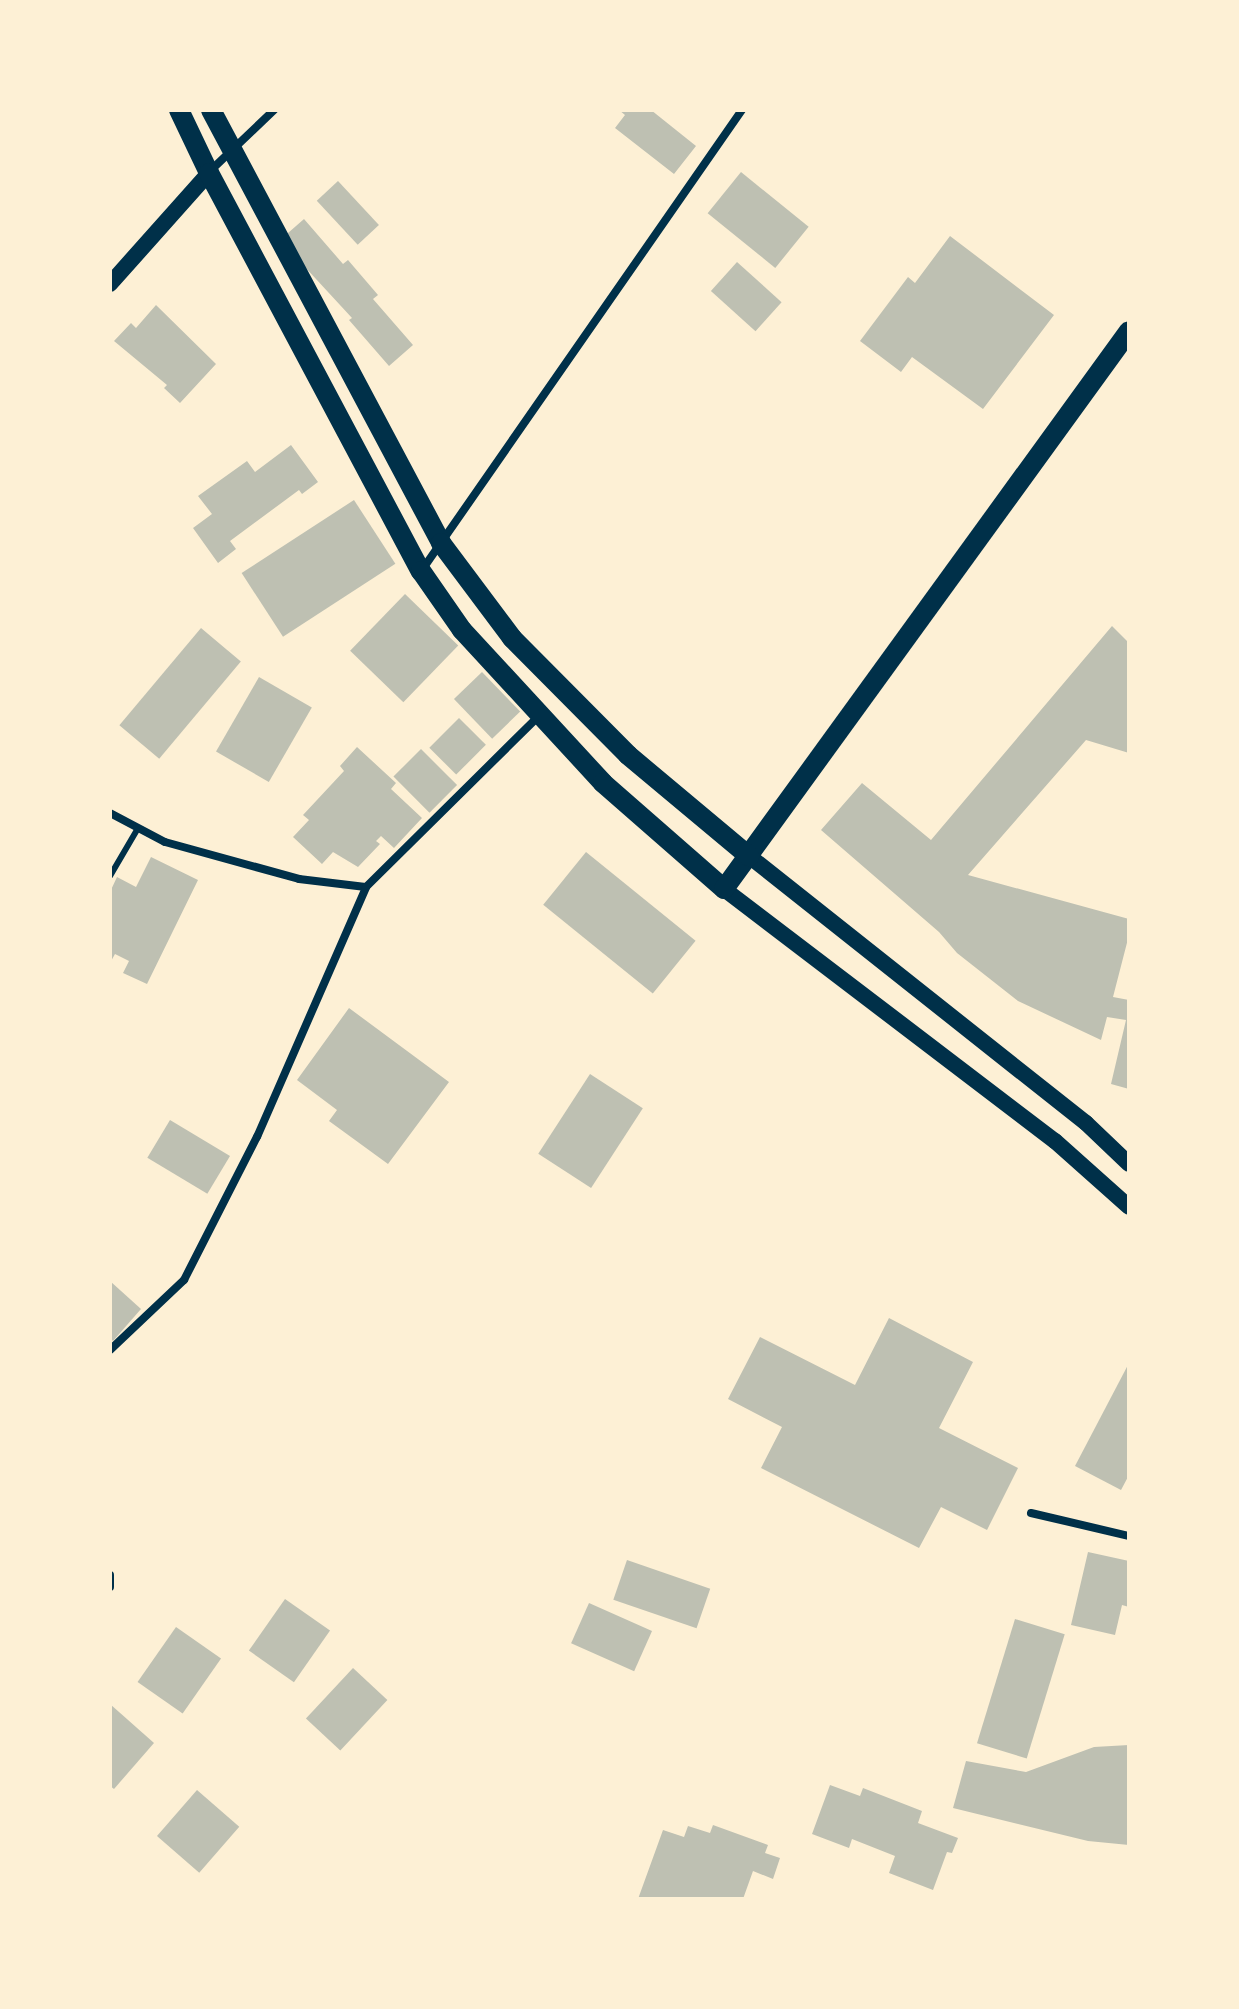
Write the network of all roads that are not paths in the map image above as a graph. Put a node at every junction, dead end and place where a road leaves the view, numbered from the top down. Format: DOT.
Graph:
graph roads {
  1 [pos="179,110"];
  2 [pos="211,110"];
  3 [pos="274,110"];
  4 [pos="742,110"];
  5 [pos="231,150"];
  6 [pos="209,173"];
  7 [pos="110,284"];
  8 [pos="1129,331"];
  9 [pos="441,543"];
  10 [pos="421,571"];
  11 [pos="540,715"];
  12 [pos="110,813"];
  13 [pos="138,828"];
  14 [pos="749,856"];
  15 [pos="110,876"];
  16 [pos="366,887"];
  17 [pos="724,889"];
  18 [pos="1129,1164"];
  19 [pos="1129,1207"];
  20 [pos="110,1350"];
  21 [pos="1031,1513"];
  22 [pos="1129,1536"];
  23 [pos="110,1575"];
  24 [pos="110,1587"];
  1 -- 6 [label="main road"];
  2 -- 5 [label="main road"];
  3 -- 5 [label="street"];
  4 -- 9 [label="street"];
  5 -- 6 [label="street"];
  5 -- 9 [label="main road"];
  6 -- 7 [label="main road"];
  6 -- 10 [label="main road"];
  8 -- 14 [label="main road"];
  9 -- 10 [label="street"];
  9 -- 14 [label="main road"];
  10 -- 11 [label="main road"];
  11 -- 16 [label="street"];
  11 -- 17 [label="main road"];
  12 -- 13 [label="street"];
  13 -- 15 [label="lane"];
  13 -- 16 [label="street"];
  14 -- 17 [label="main road"];
  14 -- 18 [label="main road"];
  16 -- 20 [label="street"];
  17 -- 19 [label="main road"];
  21 -- 22 [label="street"];
  23 -- 24 [label="street"];
}
